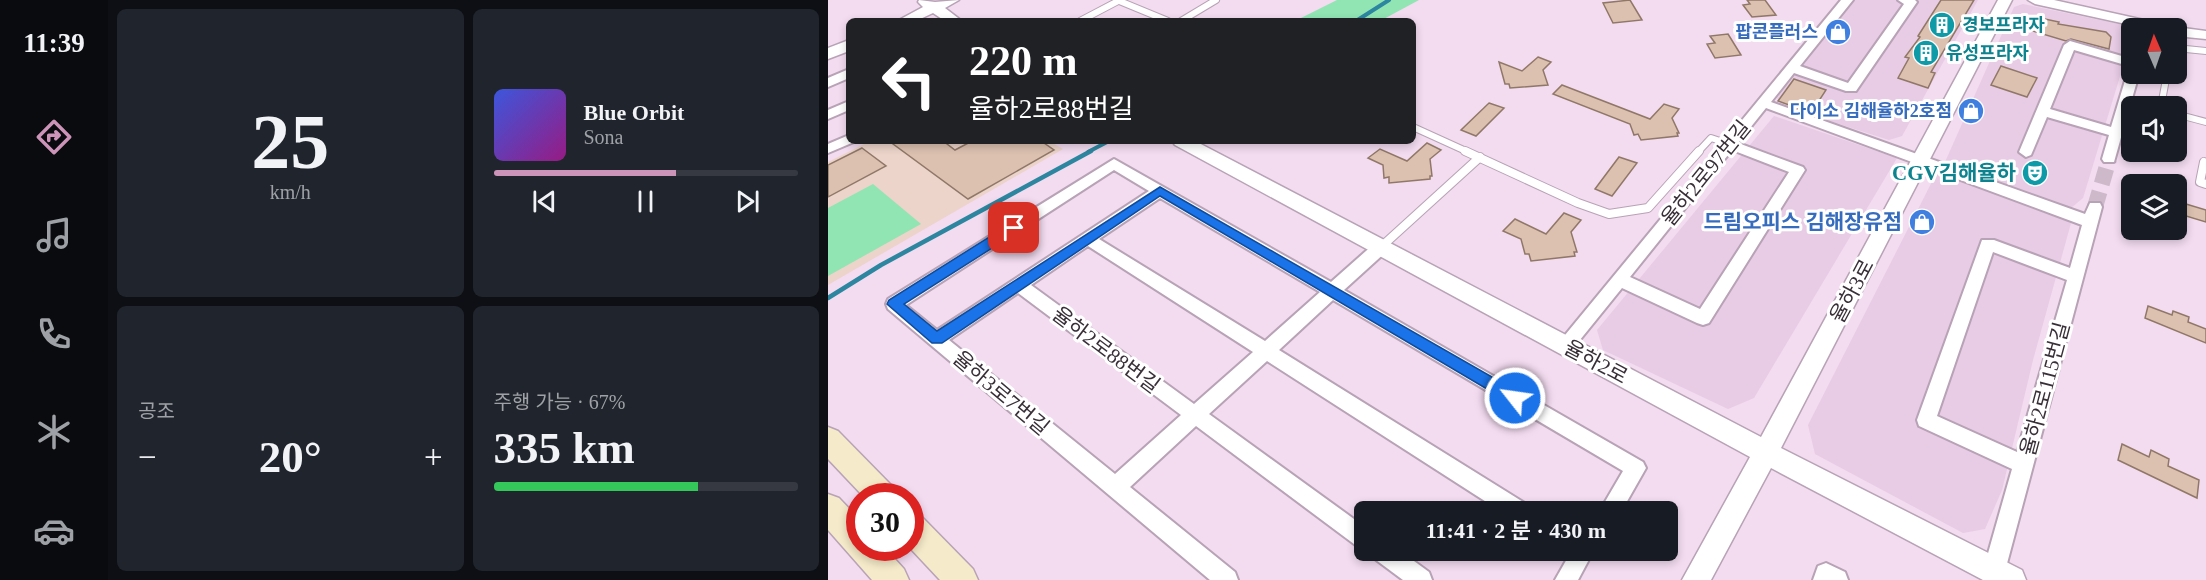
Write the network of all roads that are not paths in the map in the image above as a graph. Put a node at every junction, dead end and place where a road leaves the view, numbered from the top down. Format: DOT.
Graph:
graph roads {
  1 [pos="952,0"];
  2 [pos="1117,0"];
  3 [pos="1216,0"];
  4 [pos="1847,0"];
  5 [pos="1904,0"];
  6 [pos="2006,0"];
  7 [pos="2035,0"];
  8 [pos="927,4"];
  9 [pos="907,18"];
  10 [pos="951,18"];
  11 [pos="1085,18"];
  12 [pos="1158,18"];
  13 [pos="1186,18"];
  14 [pos="2121,21"];
  15 [pos="2187,32"];
  16 [pos="2206,35"];
  17 [pos="846,46"];
  18 [pos="2187,49"];
  19 [pos="2206,51"];
  20 [pos="828,54"];
  21 [pos="2121,60"];
  22 [pos="1792,68"];
  23 [pos="846,74"];
  24 [pos="828,83"];
  25 [pos="2130,84"];
  26 [pos="1763,103"];
  27 [pos="846,106"];
  28 [pos="2043,111"];
  29 [pos="828,115"];
  30 [pos="2187,117"];
  31 [pos="2206,122"];
  32 [pos="1416,128"];
  33 [pos="2116,134"];
  34 [pos="846,140"];
  35 [pos="1187,144"];
  36 [pos="1729,144"];
  37 [pos="828,149"];
  38 [pos="2026,152"];
  39 [pos="1480,157"];
  40 [pos="2109,159"];
  41 [pos="1921,160"];
  42 [pos="2206,163"];
  43 [pos="2206,184"];
  44 [pos="1160,191"];
  45 [pos="1088,238"];
  46 [pos="1381,248"];
  47 [pos="2076,277"];
  48 [pos="1619,279"];
  49 [pos="1019,285"];
  50 [pos="1332,291"];
  51 [pos="937,339"];
  52 [pos="1565,346"];
  53 [pos="1265,352"];
  54 [pos="1194,416"];
  55 [pos="828,440"];
  56 [pos="1766,453"];
  57 [pos="2024,465"];
  58 [pos="869,483"];
  59 [pos="1116,487"];
  60 [pos="1503,501"];
  61 [pos="1616,501"];
  62 [pos="828,507"];
  63 [pos="846,527"];
  64 [pos="1354,532"];
  65 [pos="924,541"];
  66 [pos="876,561"];
  67 [pos="1395,561"];
  68 [pos="1578,561"];
  69 [pos="2003,576"];
  70 [pos="893,580"];
  71 [pos="962,580"];
  72 [pos="1227,580"];
  73 [pos="1421,580"];
  74 [pos="1566,580"];
  75 [pos="1696,580"];
  76 [pos="1824,580"];
  77 [pos="1837,580"];
  1 -- 8 [label="street"];
  2 -- 11 [label="lane"];
  2 -- 12 [label="lane"];
  3 -- 13 [label="lane"];
  4 -- 22 [label="street, 율하2로97번길"];
  5 -- 22 [label="street"];
  6 -- 41 [label="street, 율하3로"];
  7 -- 14 [label="street"];
  8 -- 9 [label="street"];
  8 -- 10 [label="street"];
  15 -- 16 [label="street"];
  17 -- 20 [label="street"];
  18 -- 19 [label="lane"];
  21 -- 28 [label="street"];
  22 -- 26 [label="street, 율하2로97번길"];
  23 -- 24 [label="street"];
  25 -- 33 [label="street"];
  26 -- 36 [label="street, 율하2로97번길"];
  26 -- 41 [label="street"];
  27 -- 29 [label="street"];
  28 -- 33 [label="street"];
  28 -- 38 [label="street"];
  30 -- 31 [label="lane"];
  32 -- 39 [label="lane"];
  33 -- 40 [label="street"];
  34 -- 37 [label="street"];
  35 -- 46 [label="street, 율하2로"];
  36 -- 39 [label="lane"];
  36 -- 48 [label="street, 율하2로97번길"];
  36 -- 48 [label="street"];
  39 -- 46 [label="lane"];
  41 -- 47 [label="street, 율하2로115번길"];
  41 -- 56 [label="street, 율하3로"];
  42 -- 43 [label="lane"];
  44 -- 45 [label="street"];
  44 -- 50 [label="street, 율하3로7번길"];
  44 -- 51 [label="street, 율하3로7번길"];
  45 -- 49 [label="street"];
  45 -- 53 [label="street"];
  46 -- 50 [label="street"];
  46 -- 52 [label="street, 율하2로"];
  47 -- 57 [label="street, 율하2로115번길"];
  47 -- 57 [label="street"];
  48 -- 52 [label="street, 율하2로97번길"];
  49 -- 51 [label="street"];
  49 -- 54 [label="street, 율하2로88번길"];
  50 -- 53 [label="street"];
  50 -- 61 [label="street, 율하3로7번길"];
  51 -- 59 [label="street, 율하3로7번길"];
  52 -- 56 [label="street, 율하2로"];
  53 -- 54 [label="street"];
  53 -- 60 [label="street"];
  54 -- 59 [label="street"];
  54 -- 64 [label="street"];
  55 -- 58 [label="main road"];
  56 -- 69 [label="street, 율하2로"];
  56 -- 75 [label="street, 율하3로"];
  57 -- 69 [label="street, 율하2로115번길"];
  59 -- 72 [label="street, 율하3로7번길"];
  62 -- 63 [label="main road"];
  65 -- 71 [label="main road"];
  66 -- 70 [label="main road"];
  67 -- 73 [label="street"];
  68 -- 74 [label="street"];
  76 -- 77 [label="street"];
}
